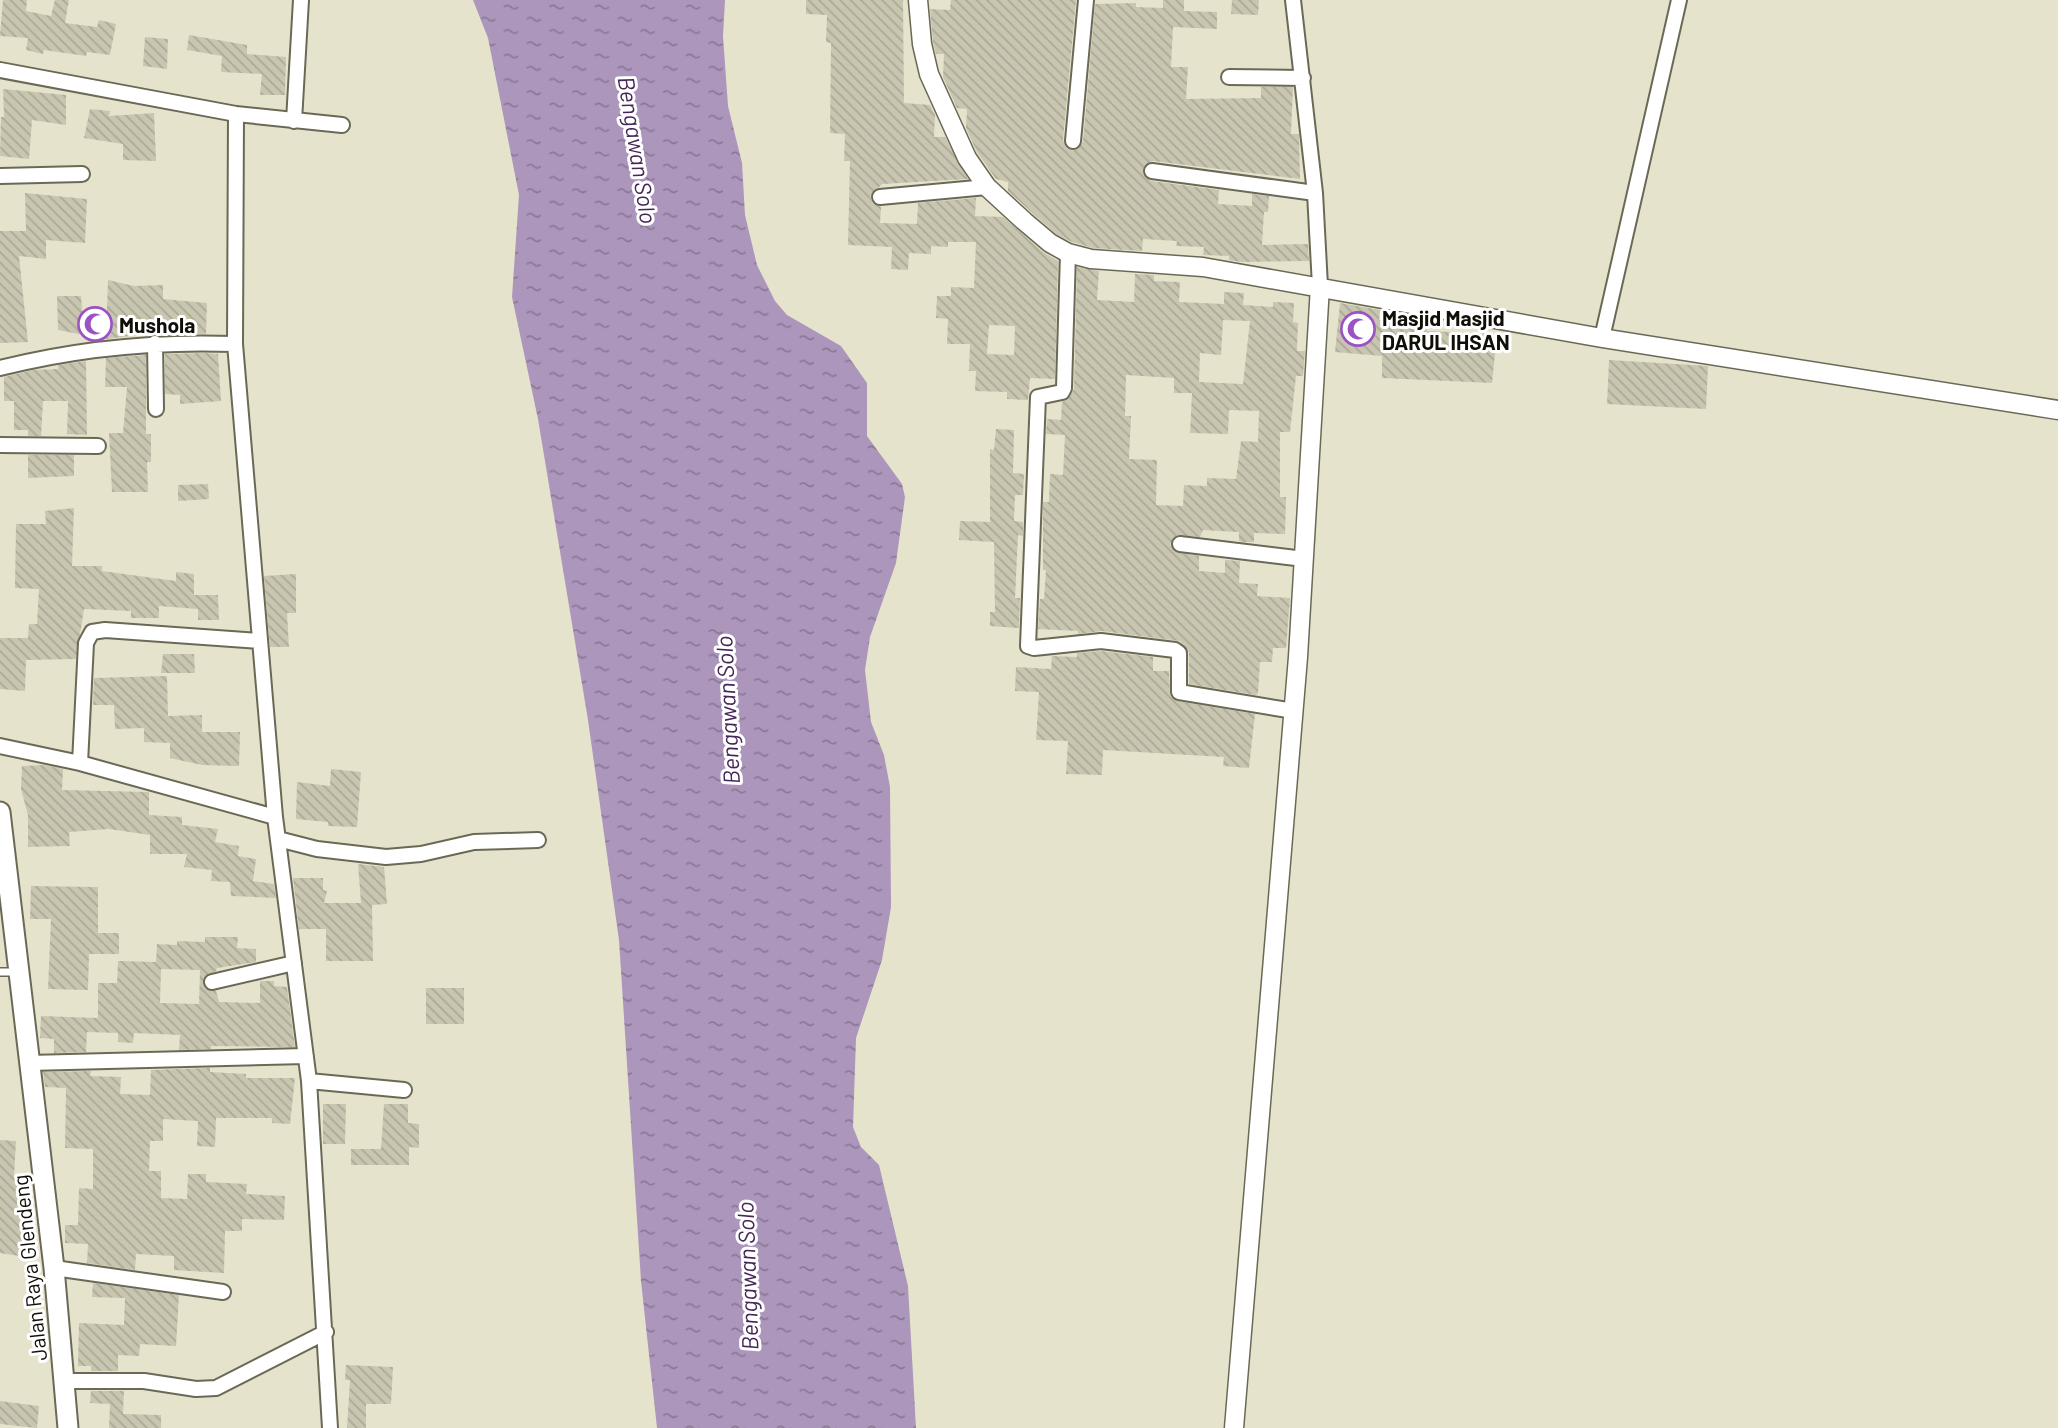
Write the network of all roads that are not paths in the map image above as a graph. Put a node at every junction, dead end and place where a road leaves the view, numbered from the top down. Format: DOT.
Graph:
graph roads {
  1 [pos="301,0"];
  2 [pos="918,0"];
  3 [pos="1086,0"];
  4 [pos="1293,0"];
  5 [pos="1679,0"];
  6 [pos="0,71"];
  7 [pos="1229,78"];
  8 [pos="1303,78"];
  9 [pos="236,114"];
  10 [pos="294,121"];
  11 [pos="342,125"];
  12 [pos="1073,141"];
  13 [pos="1152,171"];
  14 [pos="82,174"];
  15 [pos="0,176"];
  16 [pos="987,187"];
  17 [pos="1315,193"];
  18 [pos="880,197"];
  19 [pos="1068,253"];
  20 [pos="1320,286"];
  21 [pos="1602,338"];
  22 [pos="155,343"];
  23 [pos="235,344"];
  24 [pos="0,368"];
  25 [pos="156,409"];
  26 [pos="2058,410"];
  27 [pos="0,445"];
  28 [pos="98,446"];
  29 [pos="1180,544"];
  30 [pos="1304,559"];
  31 [pos="259,642"];
  32 [pos="1294,711"];
  33 [pos="0,746"];
  34 [pos="80,763"];
  35 [pos="0,812"];
  36 [pos="275,817"];
  37 [pos="1,837"];
  38 [pos="278,839"];
  39 [pos="538,840"];
  40 [pos="294,963"];
  41 [pos="9,972"];
  42 [pos="212,982"];
  43 [pos="306,1056"];
  44 [pos="29,1063"];
  45 [pos="309,1082"];
  46 [pos="404,1090"];
  47 [pos="54,1268"];
  48 [pos="223,1292"];
  49 [pos="326,1332"];
  50 [pos="63,1381"];
  51 [pos="68,1428"];
  52 [pos="330,1428"];
  53 [pos="1234,1428"];
  1 -- 10 [label="street"];
  2 -- 16 [label="street"];
  3 -- 12 [label="street"];
  4 -- 8 [label="street"];
  5 -- 21 [label="street"];
  6 -- 9 [label="street"];
  7 -- 8 [label="street"];
  8 -- 17 [label="street"];
  9 -- 10 [label="street"];
  9 -- 23 [label="street"];
  10 -- 11 [label="street"];
  13 -- 17 [label="street"];
  14 -- 15 [label="street"];
  16 -- 18 [label="street"];
  16 -- 19 [label="street"];
  17 -- 20 [label="street"];
  19 -- 20 [label="street"];
  19 -- 32 [label="street"];
  20 -- 21 [label="street"];
  20 -- 30 [label="street"];
  21 -- 26 [label="street"];
  22 -- 23 [label="street"];
  22 -- 24 [label="street"];
  22 -- 25 [label="street"];
  23 -- 31 [label="street"];
  27 -- 28 [label="street"];
  29 -- 30 [label="street"];
  30 -- 32 [label="street"];
  31 -- 34 [label="street"];
  31 -- 36 [label="street"];
  32 -- 53 [label="street"];
  33 -- 34 [label="street"];
  34 -- 36 [label="street"];
  35 -- 37 [label="main road, Jalan Raya Glendeng"];
  36 -- 38 [label="street"];
  37 -- 41 [label="main road, Jalan Raya Glendeng"];
  38 -- 39 [label="street"];
  38 -- 40 [label="street"];
  40 -- 42 [label="street"];
  40 -- 43 [label="street"];
  41 -- 44 [label="main road, Jalan Raya Glendeng"];
  43 -- 44 [label="street"];
  43 -- 45 [label="street"];
  44 -- 47 [label="main road, Jalan Raya Glendeng"];
  45 -- 46 [label="street"];
  45 -- 49 [label="street"];
  47 -- 48 [label="street"];
  47 -- 50 [label="main road, Jalan Raya Glendeng"];
  49 -- 50 [label="street"];
  49 -- 52 [label="street"];
  50 -- 51 [label="main road, Jalan Raya Glendeng"];
}
